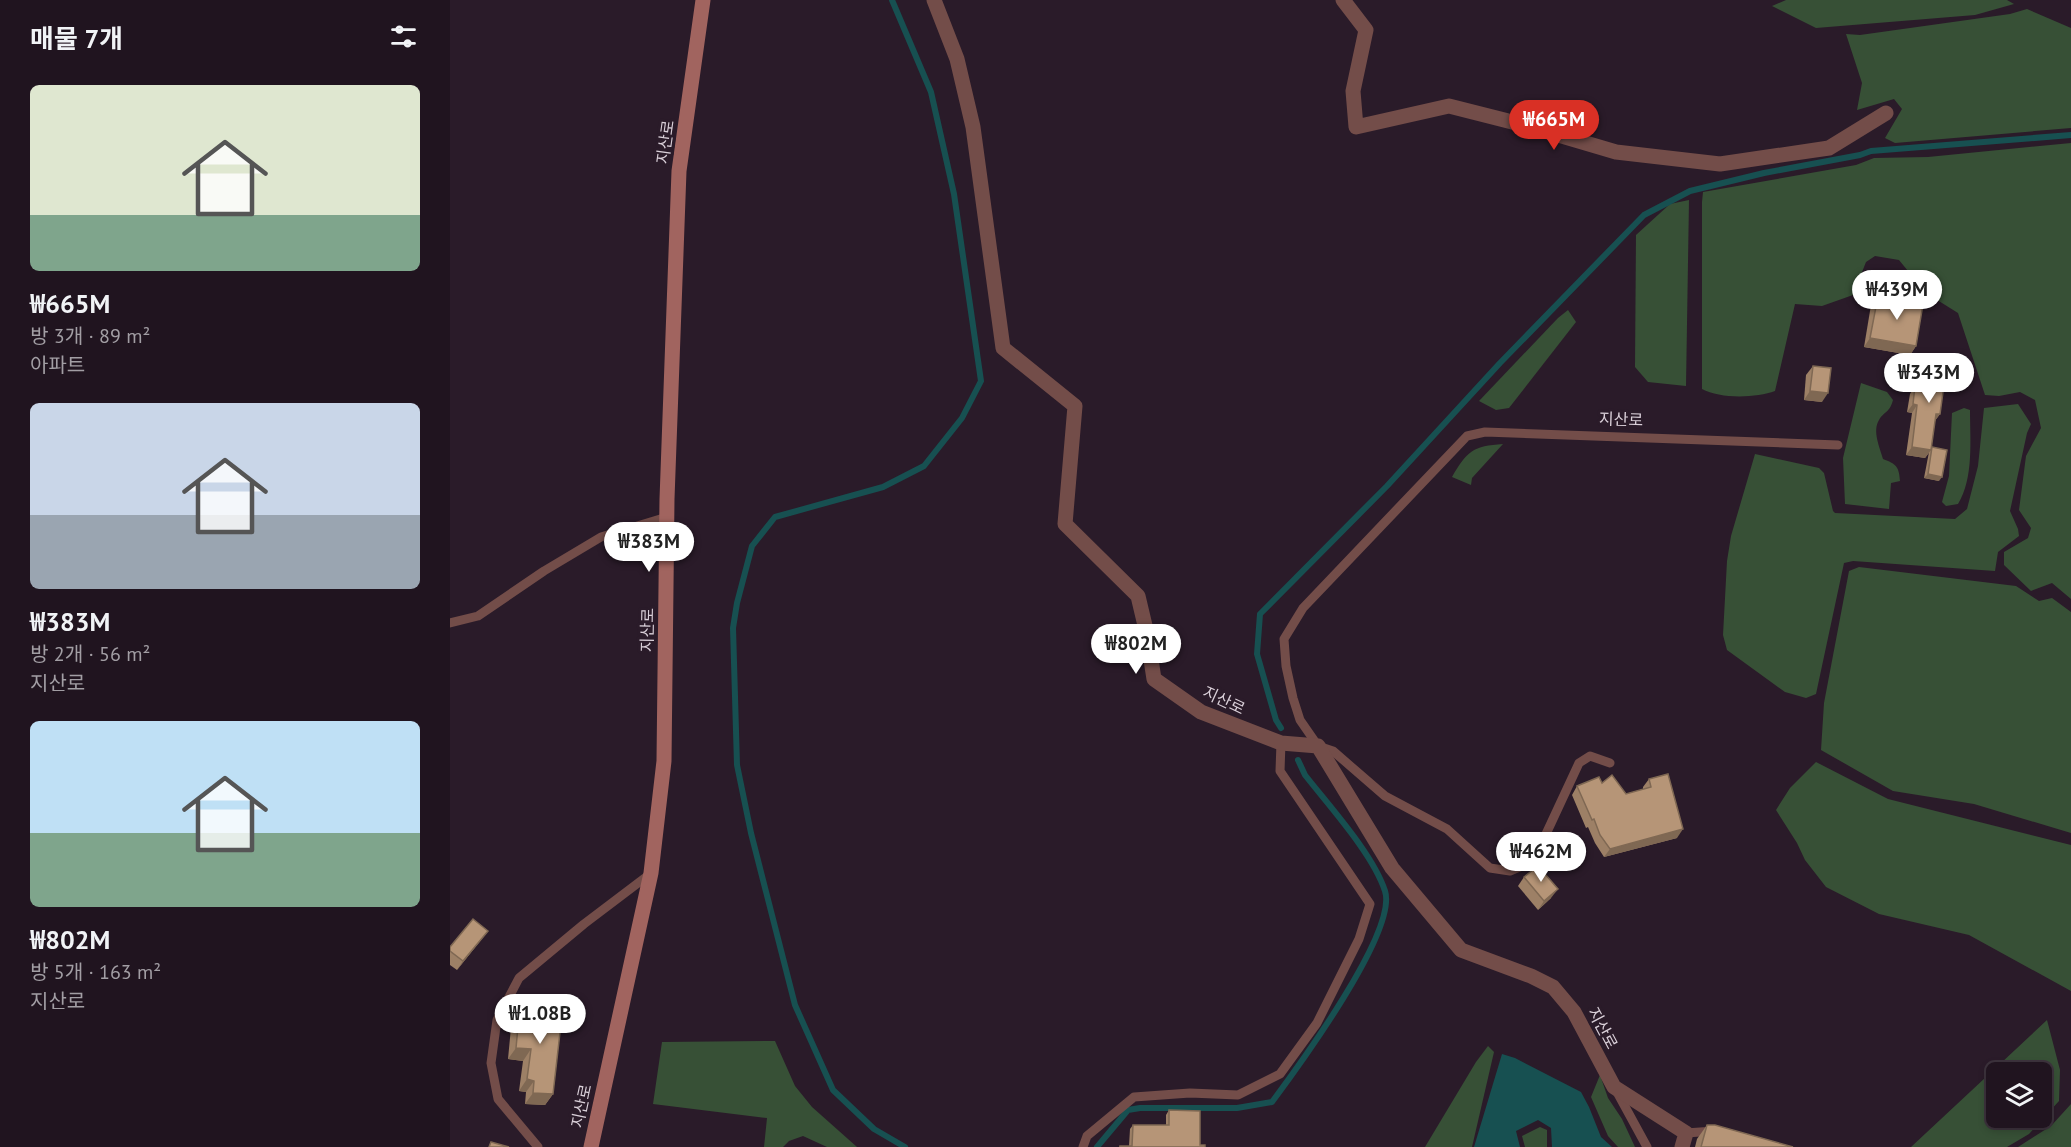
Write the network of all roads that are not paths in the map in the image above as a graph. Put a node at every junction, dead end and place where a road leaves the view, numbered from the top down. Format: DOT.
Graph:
graph roads {
  1 [pos="703,0"];
  2 [pos="934,0"];
  3 [pos="1343,0"];
  4 [pos="1886,113"];
  5 [pos="1838,445"];
  6 [pos="667,517"];
  7 [pos="450,623"];
  8 [pos="1281,743"];
  9 [pos="1318,746"];
  10 [pos="1610,763"];
  11 [pos="651,873"];
  12 [pos="1614,1087"];
  13 [pos="1720,1131"];
  14 [pos="1684,1140"];
  15 [pos="538,1147"];
  16 [pos="591,1147"];
  17 [pos="1083,1147"];
  18 [pos="1647,1147"];
  1 -- 6 [label="main road, 지산로"];
  2 -- 8 [label="street, 지산로"];
  3 -- 4 [label="street"];
  5 -- 9 [label="lane, 지산로"];
  6 -- 7 [label="lane"];
  6 -- 11 [label="main road, 지산로"];
  8 -- 9 [label="street, 지산로"];
  8 -- 17 [label="lane"];
  9 -- 10 [label="lane, 지산로"];
  9 -- 12 [label="street, 지산로"];
  11 -- 15 [label="lane"];
  11 -- 16 [label="main road, 지산로"];
  12 -- 14 [label="street, 지산로"];
  12 -- 18 [label="lane"];
  13 -- 14 [label="lane"];
}
